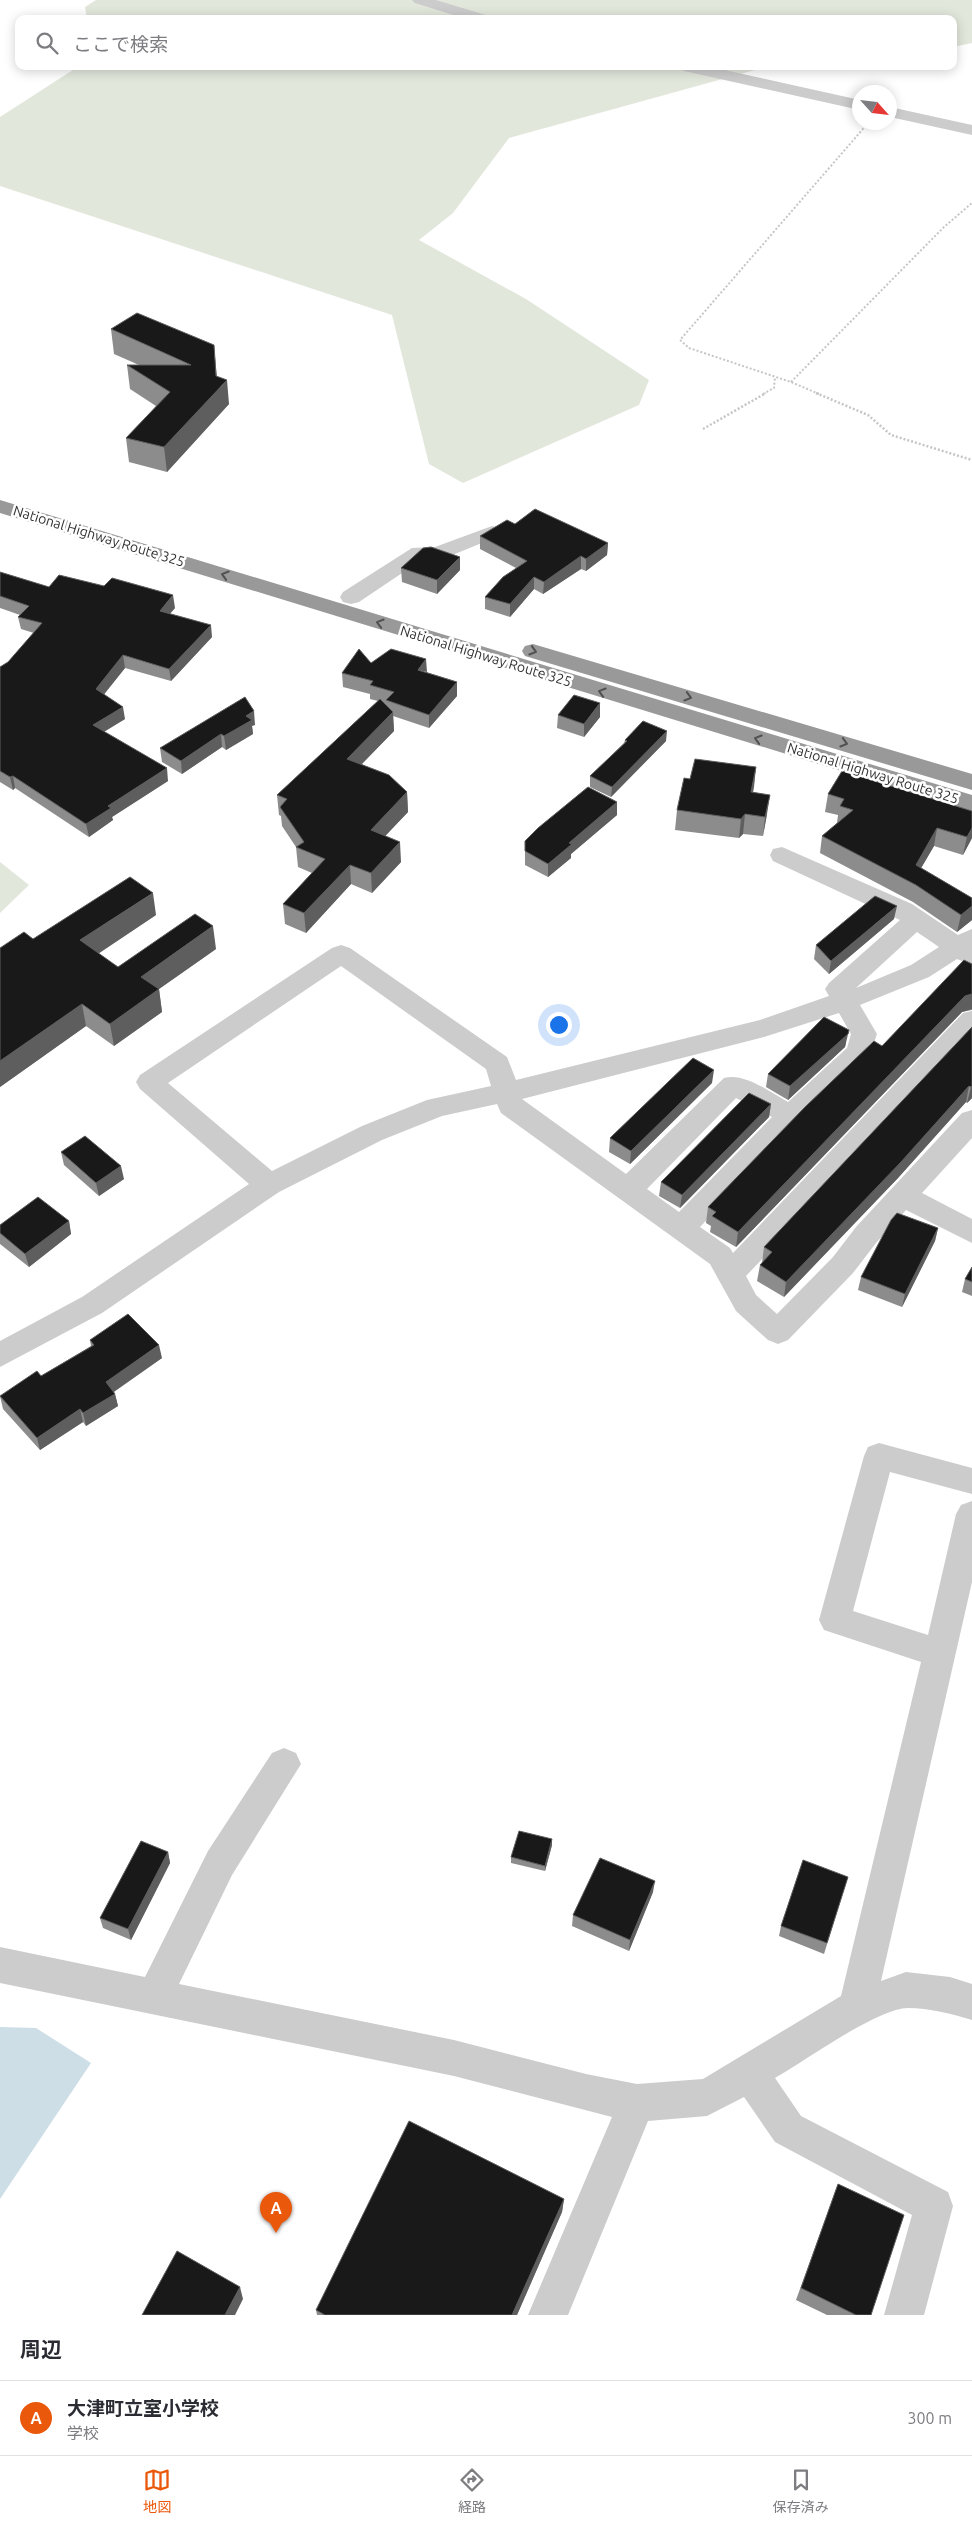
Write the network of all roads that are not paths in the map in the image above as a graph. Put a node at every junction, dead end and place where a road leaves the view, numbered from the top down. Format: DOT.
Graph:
graph roads {
  1 [pos="420,0"];
  2 [pos="470,15"];
  3 [pos="702,70"];
  4 [pos="852,103"];
  5 [pos="897,114"];
  6 [pos="972,130"];
  7 [pos="0,490"];
  8 [pos="0,506"];
  9 [pos="492,532"];
  10 [pos="351,597"];
  11 [pos="972,782"];
  12 [pos="972,803"];
  13 [pos="782,856"];
  14 [pos="916,919"];
  15 [pos="967,947"];
  16 [pos="847,1001"];
  17 [pos="972,1020"];
  18 [pos="508,1092"];
  19 [pos="791,1115"];
  20 [pos="972,1120"];
  21 [pos="268,1185"];
  22 [pos="628,1190"];
  23 [pos="904,1196"];
  24 [pos="681,1228"];
  25 [pos="972,1232"];
  26 [pos="730,1274"];
  27 [pos="0,1355"];
  28 [pos="972,1481"];
  29 [pos="972,1514"];
  30 [pos="939,1653"];
  31 [pos="284,1764"];
  32 [pos="0,1964"];
  33 [pos="155,1995"];
  34 [pos="972,2002"];
  35 [pos="857,2007"];
  36 [pos="749,2072"];
  37 [pos="637,2103"];
  38 [pos="548,2315"];
  39 [pos="904,2315"];
  1 -- 2 [label="street"];
  3 -- 4 [label="street"];
  5 -- 6 [label="street"];
  7 -- 10 [label="highway, National Highway Route 325"];
  12 -- 8 [label="highway, National Highway Route 325, one-way"];
  9 -- 10 [label="street"];
  10 -- 11 [label="highway, National Highway Route 325, one-way"];
  13 -- 14 [label="street"];
  14 -- 15 [label="street"];
  14 -- 16 [label="street"];
  15 -- 16 [label="street"];
  16 -- 18 [label="street"];
  16 -- 19 [label="street"];
  17 -- 26 [label="street"];
  18 -- 21 [label="street"];
  18 -- 21 [label="street"];
  18 -- 22 [label="street"];
  19 -- 22 [label="street"];
  19 -- 24 [label="street"];
  20 -- 23 [label="street"];
  21 -- 27 [label="street"];
  22 -- 24 [label="street"];
  23 -- 25 [label="street"];
  23 -- 26 [label="street"];
  24 -- 26 [label="street"];
  28 -- 30 [label="street"];
  29 -- 30 [label="street"];
  30 -- 35 [label="street"];
  31 -- 33 [label="street"];
  32 -- 33 [label="street"];
  33 -- 37 [label="street"];
  34 -- 35 [label="street"];
  35 -- 36 [label="street"];
  36 -- 37 [label="street"];
  36 -- 39 [label="street"];
  37 -- 38 [label="street"];
}
